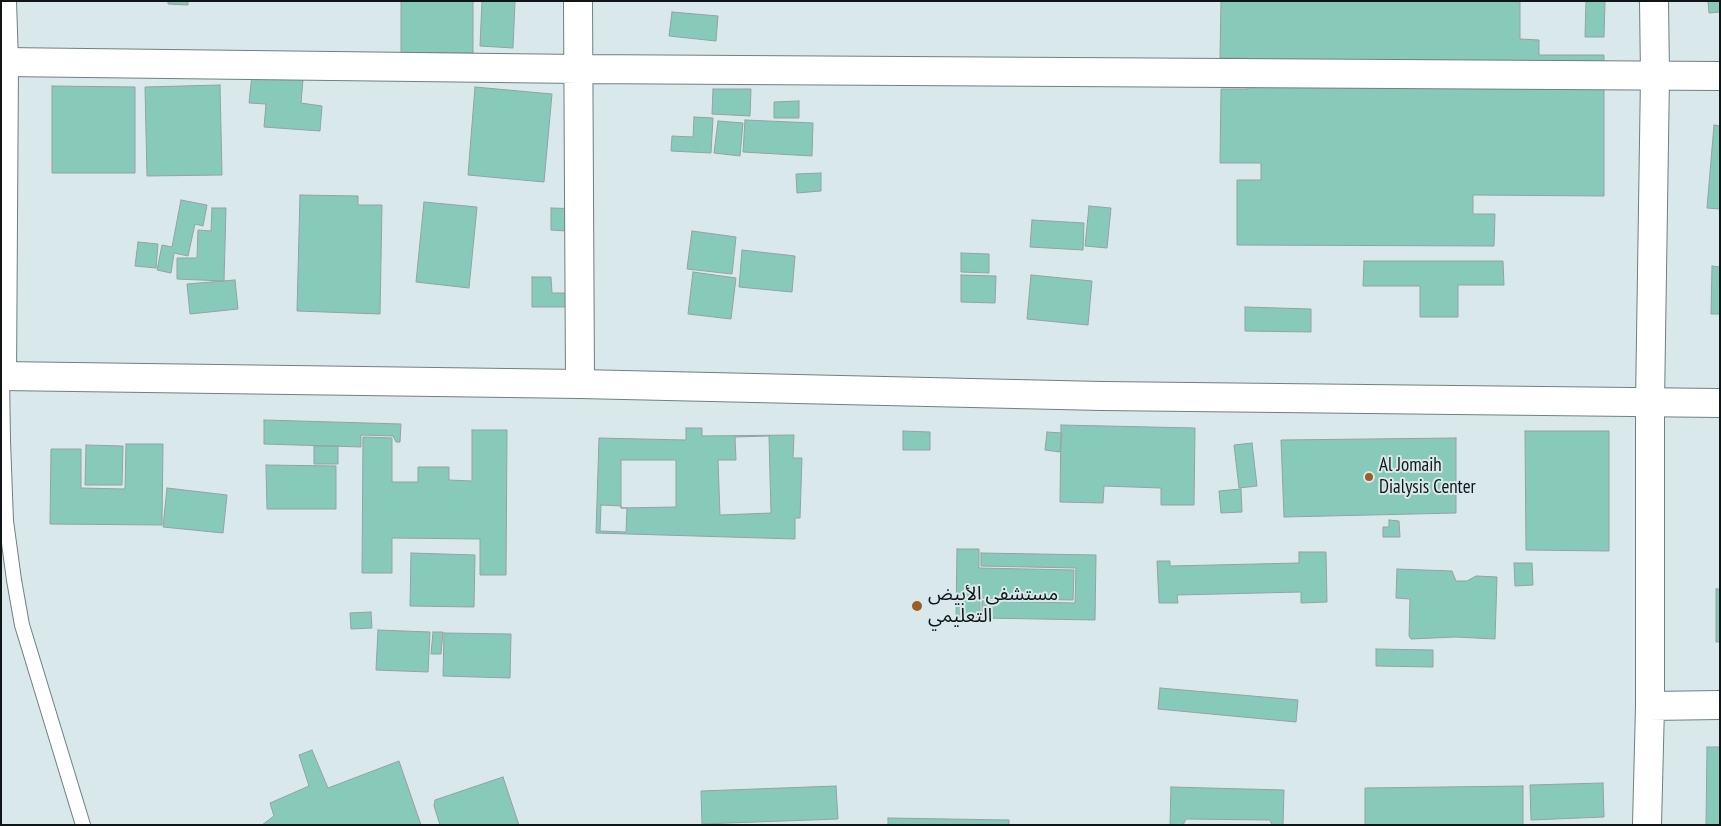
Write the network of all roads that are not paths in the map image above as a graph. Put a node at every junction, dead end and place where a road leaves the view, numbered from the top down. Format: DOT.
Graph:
graph roads {
  1 [pos="2,1"];
  2 [pos="578,1"];
  3 [pos="1654,1"];
  4 [pos="4,62"];
  5 [pos="579,69"];
  6 [pos="1655,76"];
  7 [pos="1720,76"];
  8 [pos="2,376"];
  9 [pos="580,384"];
  10 [pos="1650,403"];
  11 [pos="1720,403"];
  12 [pos="1720,705"];
  13 [pos="1650,706"];
  14 [pos="83,825"];
  15 [pos="1647,825"];
  1 -- 4 [label="street"];
  2 -- 5 [label="street"];
  3 -- 6 [label="street"];
  4 -- 5 [label="street"];
  4 -- 8 [label="street"];
  5 -- 6 [label="street"];
  5 -- 9 [label="street"];
  6 -- 7 [label="street"];
  6 -- 10 [label="street"];
  8 -- 9 [label="street"];
  8 -- 14 [label="lane"];
  9 -- 10 [label="street"];
  10 -- 11 [label="street"];
  10 -- 13 [label="street"];
  12 -- 13 [label="street"];
  13 -- 15 [label="street"];
}
